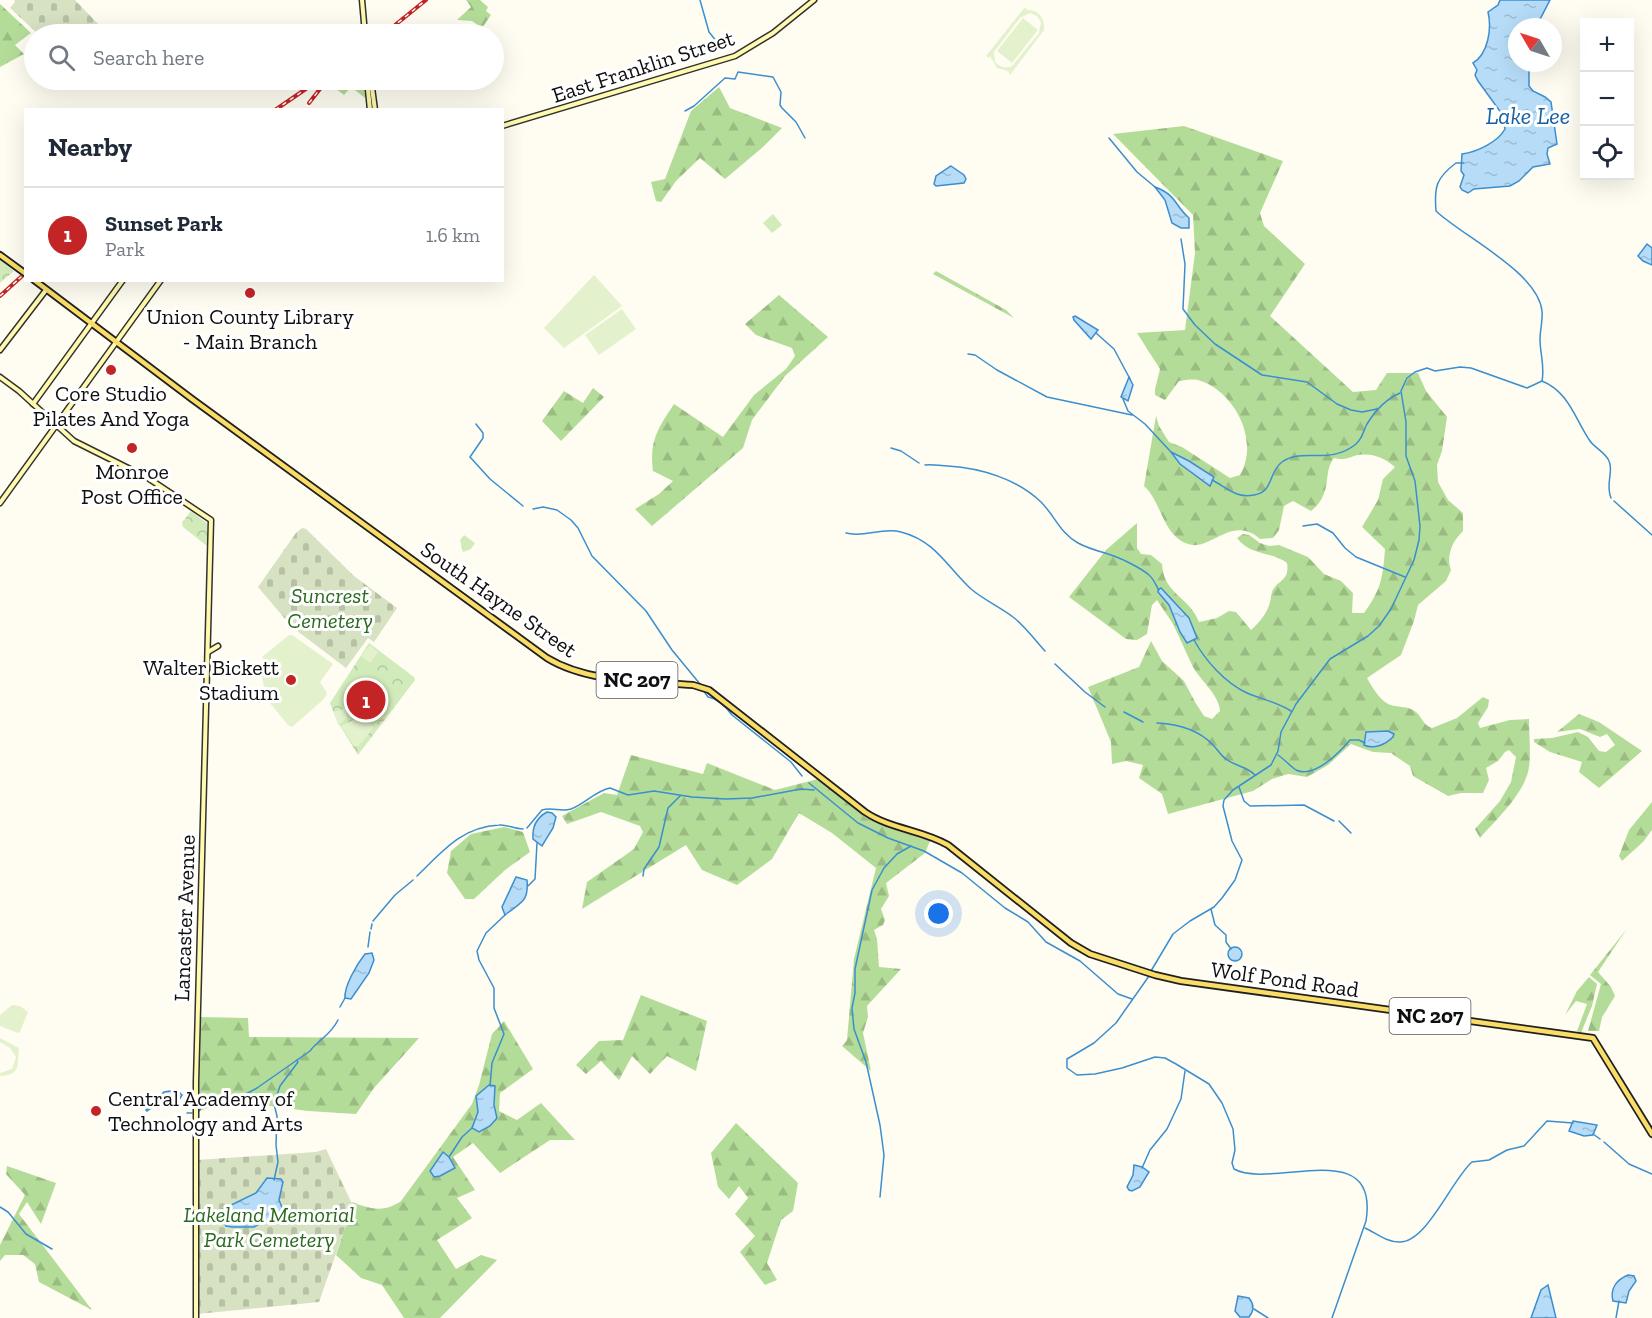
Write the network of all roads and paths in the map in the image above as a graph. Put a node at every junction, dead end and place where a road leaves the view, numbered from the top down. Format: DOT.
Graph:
graph roads {
  1 [pos="362,0"];
  2 [pos="814,0"];
  3 [pos="364,24"];
  4 [pos="369,90"];
  5 [pos="371,90"];
  6 [pos="371,108"];
  7 [pos="372,108"];
  8 [pos="504,125"];
  9 [pos="0,255"];
  10 [pos="24,273"];
  11 [pos="36,282"];
  12 [pos="122,282"];
  13 [pos="160,282"];
  14 [pos="46,290"];
  15 [pos="92,324"];
  16 [pos="116,342"];
  17 [pos="0,350"];
  18 [pos="0,377"];
  19 [pos="33,404"];
  20 [pos="55,426"];
  21 [pos="0,503"];
  22 [pos="218,646"];
  23 [pos="207,652"];
  24 [pos="902,828"];
  25 [pos="1652,1134"];
  26 [pos="196,1318"];
  1 -- 3 [label="main road"];
  2 -- 8 [label="main road, East Franklin Street"];
  4 -- 6 [label="main road"];
  5 -- 7 [label="main road"];
  9 -- 10 [label="main road"];
  11 -- 14 [label="main road, NC 207"];
  12 -- 15 [label="main road"];
  13 -- 16 [label="main road"];
  14 -- 15 [label="main road, NC 207"];
  14 -- 17 [label="main road"];
  15 -- 16 [label="main road, NC 207"];
  15 -- 19 [label="main road"];
  16 -- 20 [label="main road"];
  16 -- 24 [label="main road, South Hayne Street / NC 207"];
  18 -- 19 [label="main road"];
  19 -- 20 [label="main road"];
  20 -- 21 [label="main road"];
  20 -- 23 [label="main road, Lancaster Avenue"];
  22 -- 23 [label="main road"];
  23 -- 26 [label="main road, Lancaster Avenue"];
  24 -- 25 [label="main road, Wolf Pond Road / NC 207"];
}
